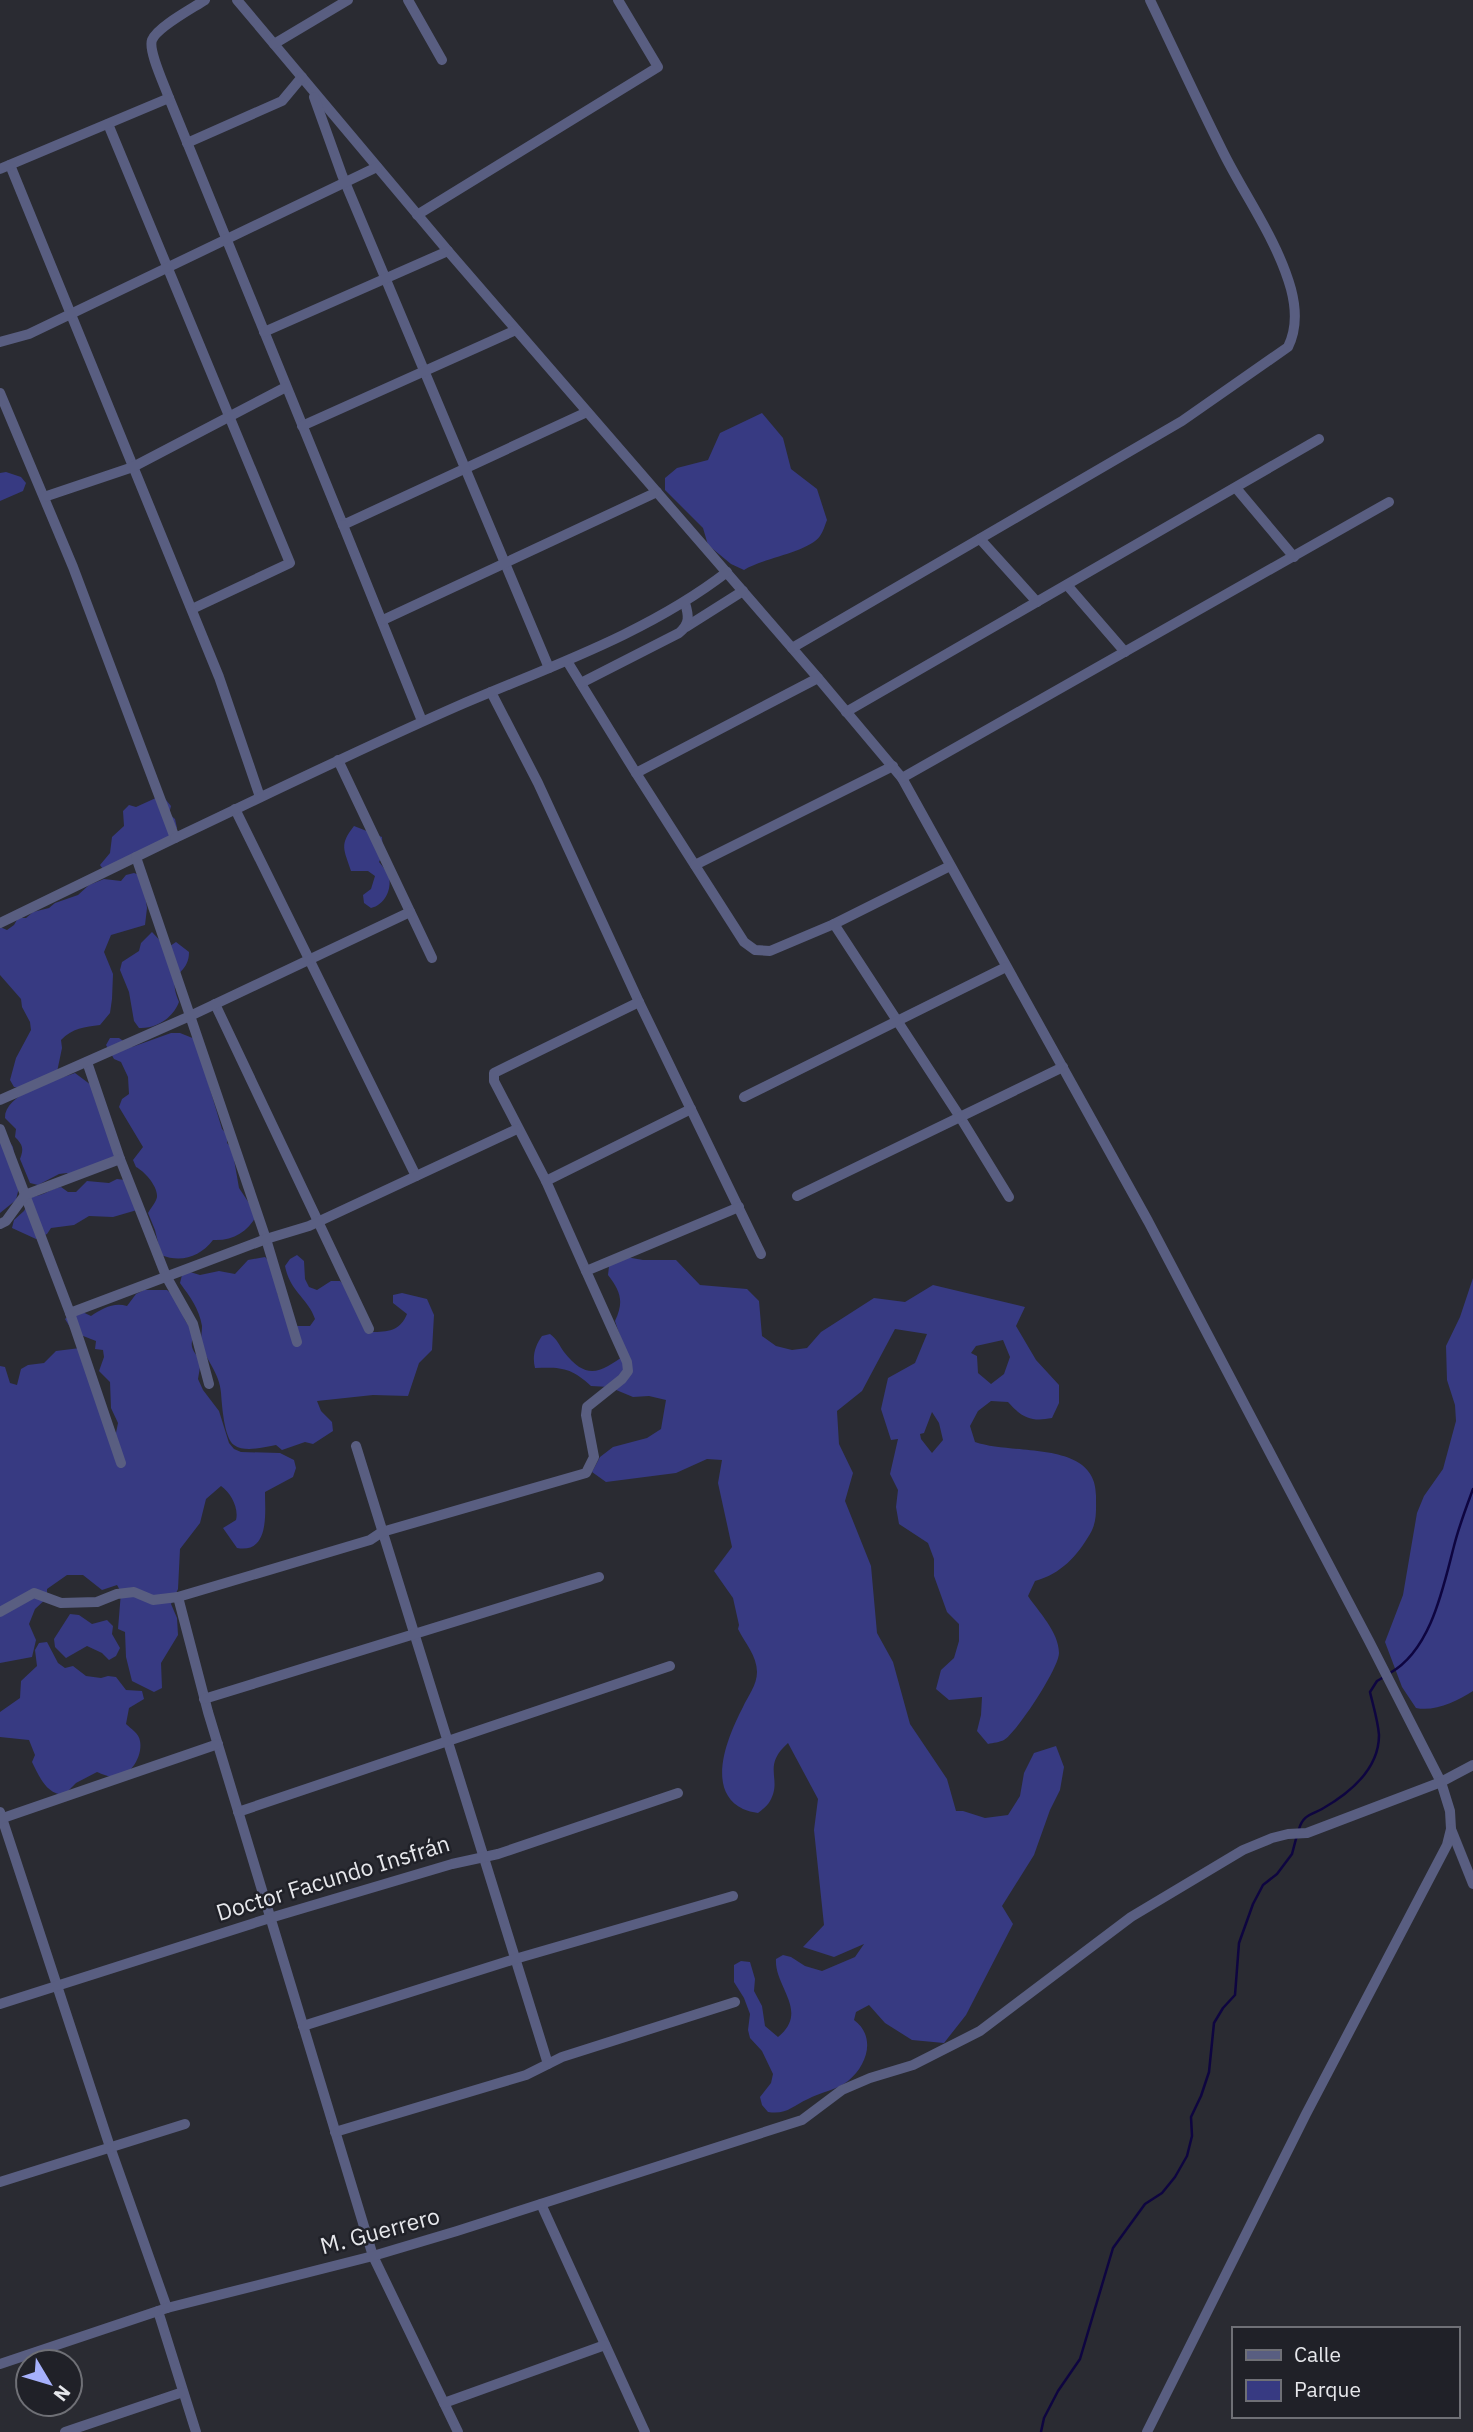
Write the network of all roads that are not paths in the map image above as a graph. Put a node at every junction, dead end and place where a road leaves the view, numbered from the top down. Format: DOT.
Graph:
graph roads {
  1 [pos="205,0"];
  2 [pos="237,0"];
  3 [pos="348,0"];
  4 [pos="408,0"];
  5 [pos="618,0"];
  6 [pos="1150,0"];
  7 [pos="274,44"];
  8 [pos="442,60"];
  9 [pos="302,77"];
  10 [pos="310,88"];
  11 [pos="169,98"];
  12 [pos="108,124"];
  13 [pos="187,143"];
  14 [pos="5,167"];
  15 [pos="377,167"];
  16 [pos="345,184"];
  17 [pos="417,215"];
  18 [pos="227,240"];
  19 [pos="448,251"];
  20 [pos="167,268"];
  21 [pos="385,279"];
  22 [pos="71,314"];
  23 [pos="516,330"];
  24 [pos="264,332"];
  25 [pos="0,342"];
  26 [pos="424,371"];
  27 [pos="286,387"];
  28 [pos="0,393"];
  29 [pos="587,412"];
  30 [pos="228,416"];
  31 [pos="302,426"];
  32 [pos="1319,439"];
  33 [pos="133,467"];
  34 [pos="465,469"];
  35 [pos="1236,488"];
  36 [pos="657,492"];
  37 [pos="44,497"];
  38 [pos="1389,502"];
  39 [pos="343,526"];
  40 [pos="980,539"];
  41 [pos="1294,557"];
  42 [pos="505,564"];
  43 [pos="727,572"];
  44 [pos="1067,584"];
  45 [pos="743,591"];
  46 [pos="1037,602"];
  47 [pos="685,603"];
  48 [pos="192,609"];
  49 [pos="383,620"];
  50 [pos="686,627"];
  51 [pos="792,648"];
  52 [pos="1125,652"];
  53 [pos="567,661"];
  54 [pos="549,668"];
  55 [pos="818,678"];
  56 [pos="581,683"];
  57 [pos="491,692"];
  58 [pos="846,712"];
  59 [pos="422,721"];
  60 [pos="338,760"];
  61 [pos="893,766"];
  62 [pos="636,774"];
  63 [pos="901,778"];
  64 [pos="260,797"];
  65 [pos="235,809"];
  66 [pos="175,838"];
  67 [pos="136,857"];
  68 [pos="695,865"];
  69 [pos="950,866"];
  70 [pos="410,912"];
  71 [pos="0,923"];
  72 [pos="834,924"];
  73 [pos="432,958"];
  74 [pos="309,959"];
  75 [pos="1006,967"];
  76 [pos="639,1002"];
  77 [pos="215,1004"];
  78 [pos="190,1016"];
  79 [pos="897,1021"];
  80 [pos="87,1062"];
  81 [pos="1063,1067"];
  82 [pos="744,1097"];
  83 [pos="0,1100"];
  84 [pos="691,1109"];
  85 [pos="960,1117"];
  86 [pos="0,1129"];
  87 [pos="517,1129"];
  88 [pos="120,1159"];
  89 [pos="416,1176"];
  90 [pos="546,1181"];
  91 [pos="25,1195"];
  92 [pos="797,1196"];
  93 [pos="1009,1197"];
  94 [pos="739,1207"];
  95 [pos="317,1222"];
  96 [pos="0,1224"];
  97 [pos="266,1239"];
  98 [pos="761,1254"];
  99 [pos="586,1271"];
  100 [pos="166,1276"];
  101 [pos="70,1313"];
  102 [pos="369,1329"];
  103 [pos="297,1342"];
  104 [pos="209,1384"];
  105 [pos="356,1446"];
  106 [pos="121,1463"];
  107 [pos="382,1532"];
  108 [pos="599,1577"];
  109 [pos="178,1597"];
  110 [pos="0,1612"];
  111 [pos="414,1634"];
  112 [pos="670,1666"];
  113 [pos="204,1699"];
  114 [pos="447,1742"];
  115 [pos="218,1744"];
  116 [pos="1473,1765"];
  117 [pos="1441,1782"];
  118 [pos="678,1793"];
  119 [pos="238,1812"];
  120 [pos="1,1816"];
  121 [pos="1451,1829"];
  122 [pos="483,1857"];
  123 [pos="1473,1884"];
  124 [pos="733,1896"];
  125 [pos="270,1918"];
  126 [pos="515,1959"];
  127 [pos="56,1987"];
  128 [pos="734,2002"];
  129 [pos="0,2004"];
  130 [pos="303,2026"];
  131 [pos="548,2064"];
  132 [pos="185,2124"];
  133 [pos="335,2132"];
  134 [pos="110,2147"];
  135 [pos="0,2182"];
  136 [pos="541,2204"];
  137 [pos="373,2256"];
  138 [pos="163,2309"];
  139 [pos="605,2345"];
  140 [pos="0,2364"];
  141 [pos="183,2392"];
  142 [pos="444,2403"];
  143 [pos="65,2432"];
  144 [pos="196,2432"];
  145 [pos="458,2432"];
  146 [pos="645,2432"];
  147 [pos="1147,2432"];
  1 -- 11 [label="street"];
  2 -- 7 [label="street"];
  3 -- 7 [label="street"];
  4 -- 8 [label="street"];
  5 -- 17 [label="street"];
  6 -- 40 [label="street"];
  7 -- 9 [label="street"];
  9 -- 10 [label="street"];
  9 -- 13 [label="street"];
  10 -- 15 [label="street"];
  10 -- 16 [label="street"];
  11 -- 12 [label="street"];
  11 -- 13 [label="street"];
  12 -- 14 [label="street"];
  12 -- 20 [label="street"];
  13 -- 18 [label="street"];
  14 -- 22 [label="street"];
  15 -- 16 [label="street"];
  15 -- 17 [label="street"];
  16 -- 18 [label="street"];
  16 -- 21 [label="street"];
  17 -- 19 [label="street"];
  18 -- 20 [label="street"];
  18 -- 24 [label="street"];
  19 -- 21 [label="street"];
  19 -- 23 [label="street"];
  20 -- 22 [label="street"];
  20 -- 30 [label="street"];
  21 -- 24 [label="street"];
  21 -- 26 [label="street"];
  22 -- 25 [label="street"];
  22 -- 33 [label="street"];
  23 -- 26 [label="street"];
  23 -- 29 [label="street"];
  24 -- 27 [label="street"];
  26 -- 31 [label="street"];
  26 -- 34 [label="street"];
  27 -- 30 [label="street"];
  27 -- 31 [label="street"];
  28 -- 37 [label="street"];
  29 -- 34 [label="street"];
  29 -- 36 [label="street"];
  30 -- 33 [label="street"];
  30 -- 48 [label="street"];
  31 -- 39 [label="street"];
  32 -- 35 [label="street"];
  33 -- 37 [label="street"];
  33 -- 48 [label="street"];
  34 -- 39 [label="street"];
  34 -- 42 [label="street"];
  35 -- 41 [label="street"];
  35 -- 44 [label="street"];
  36 -- 42 [label="street"];
  36 -- 43 [label="street"];
  37 -- 66 [label="street"];
  38 -- 41 [label="street"];
  39 -- 49 [label="street"];
  40 -- 46 [label="street"];
  40 -- 51 [label="street"];
  41 -- 52 [label="street"];
  42 -- 49 [label="street"];
  42 -- 54 [label="street"];
  43 -- 45 [label="street"];
  43 -- 47 [label="street"];
  44 -- 46 [label="street"];
  44 -- 52 [label="street"];
  45 -- 50 [label="street"];
  45 -- 51 [label="street"];
  46 -- 58 [label="street"];
  47 -- 50 [label="street"];
  47 -- 53 [label="street"];
  48 -- 64 [label="street"];
  49 -- 59 [label="street"];
  50 -- 56 [label="street"];
  51 -- 55 [label="street"];
  52 -- 63 [label="street"];
  53 -- 54 [label="street"];
  53 -- 56 [label="street"];
  54 -- 57 [label="street"];
  55 -- 58 [label="street"];
  55 -- 62 [label="street"];
  56 -- 62 [label="street"];
  57 -- 59 [label="street"];
  57 -- 76 [label="street"];
  58 -- 61 [label="street"];
  59 -- 60 [label="street"];
  60 -- 64 [label="street"];
  60 -- 70 [label="street"];
  61 -- 63 [label="street"];
  61 -- 68 [label="street"];
  62 -- 68 [label="street"];
  63 -- 69 [label="street"];
  64 -- 65 [label="street"];
  65 -- 66 [label="street"];
  65 -- 74 [label="street"];
  66 -- 67 [label="street"];
  67 -- 71 [label="street"];
  67 -- 78 [label="street"];
  68 -- 72 [label="street"];
  69 -- 72 [label="street"];
  69 -- 75 [label="street"];
  70 -- 73 [label="street"];
  70 -- 74 [label="street"];
  72 -- 79 [label="street"];
  74 -- 77 [label="street"];
  74 -- 89 [label="street"];
  75 -- 79 [label="street"];
  75 -- 81 [label="street"];
  76 -- 84 [label="street"];
  76 -- 87 [label="street"];
  77 -- 78 [label="street"];
  77 -- 95 [label="street"];
  78 -- 80 [label="street"];
  78 -- 97 [label="street"];
  79 -- 82 [label="street"];
  79 -- 85 [label="street"];
  80 -- 83 [label="street"];
  80 -- 88 [label="street"];
  81 -- 85 [label="street"];
  81 -- 117 [label="street"];
  84 -- 90 [label="street"];
  84 -- 94 [label="street"];
  85 -- 92 [label="street"];
  85 -- 93 [label="street"];
  86 -- 91 [label="street"];
  87 -- 89 [label="street"];
  87 -- 90 [label="street"];
  88 -- 91 [label="street"];
  88 -- 100 [label="street"];
  89 -- 95 [label="street"];
  90 -- 99 [label="street"];
  91 -- 96 [label="street"];
  91 -- 101 [label="street"];
  94 -- 98 [label="street"];
  94 -- 99 [label="street"];
  95 -- 97 [label="street"];
  95 -- 102 [label="street"];
  97 -- 100 [label="street"];
  97 -- 103 [label="street"];
  99 -- 107 [label="street"];
  100 -- 101 [label="street"];
  100 -- 104 [label="street"];
  101 -- 106 [label="street"];
  105 -- 107 [label="street"];
  107 -- 109 [label="street"];
  107 -- 111 [label="street"];
  108 -- 111 [label="street"];
  109 -- 110 [label="street"];
  109 -- 113 [label="street"];
  111 -- 113 [label="street"];
  111 -- 114 [label="street"];
  112 -- 114 [label="street"];
  113 -- 115 [label="street"];
  114 -- 119 [label="street"];
  114 -- 122 [label="street"];
  115 -- 119 [label="street"];
  115 -- 120 [label="street"];
  116 -- 117 [label="street, M. Guerrero"];
  117 -- 121 [label="street"];
  117 -- 136 [label="street, M. Guerrero"];
  118 -- 122 [label="street, Doctor Facundo Insfrán"];
  119 -- 125 [label="street"];
  120 -- 127 [label="street"];
  121 -- 123 [label="street"];
  121 -- 147 [label="street"];
  122 -- 125 [label="street, Doctor Facundo Insfrán"];
  122 -- 126 [label="street"];
  124 -- 126 [label="street"];
  125 -- 127 [label="street, Doctor Facundo Insfrán"];
  125 -- 130 [label="street"];
  126 -- 130 [label="street"];
  126 -- 131 [label="street"];
  127 -- 129 [label="street, Doctor Facundo Insfrán"];
  127 -- 134 [label="street"];
  128 -- 131 [label="street"];
  130 -- 133 [label="street"];
  131 -- 133 [label="street"];
  132 -- 134 [label="street"];
  133 -- 137 [label="street"];
  134 -- 135 [label="street"];
  134 -- 138 [label="street"];
  136 -- 137 [label="street, M. Guerrero"];
  136 -- 139 [label="street"];
  137 -- 138 [label="street, M. Guerrero"];
  137 -- 142 [label="street"];
  138 -- 140 [label="street, M. Guerrero"];
  138 -- 141 [label="street"];
  139 -- 142 [label="street"];
  139 -- 146 [label="street"];
  141 -- 143 [label="street"];
  141 -- 144 [label="street"];
  142 -- 145 [label="street"];
}
